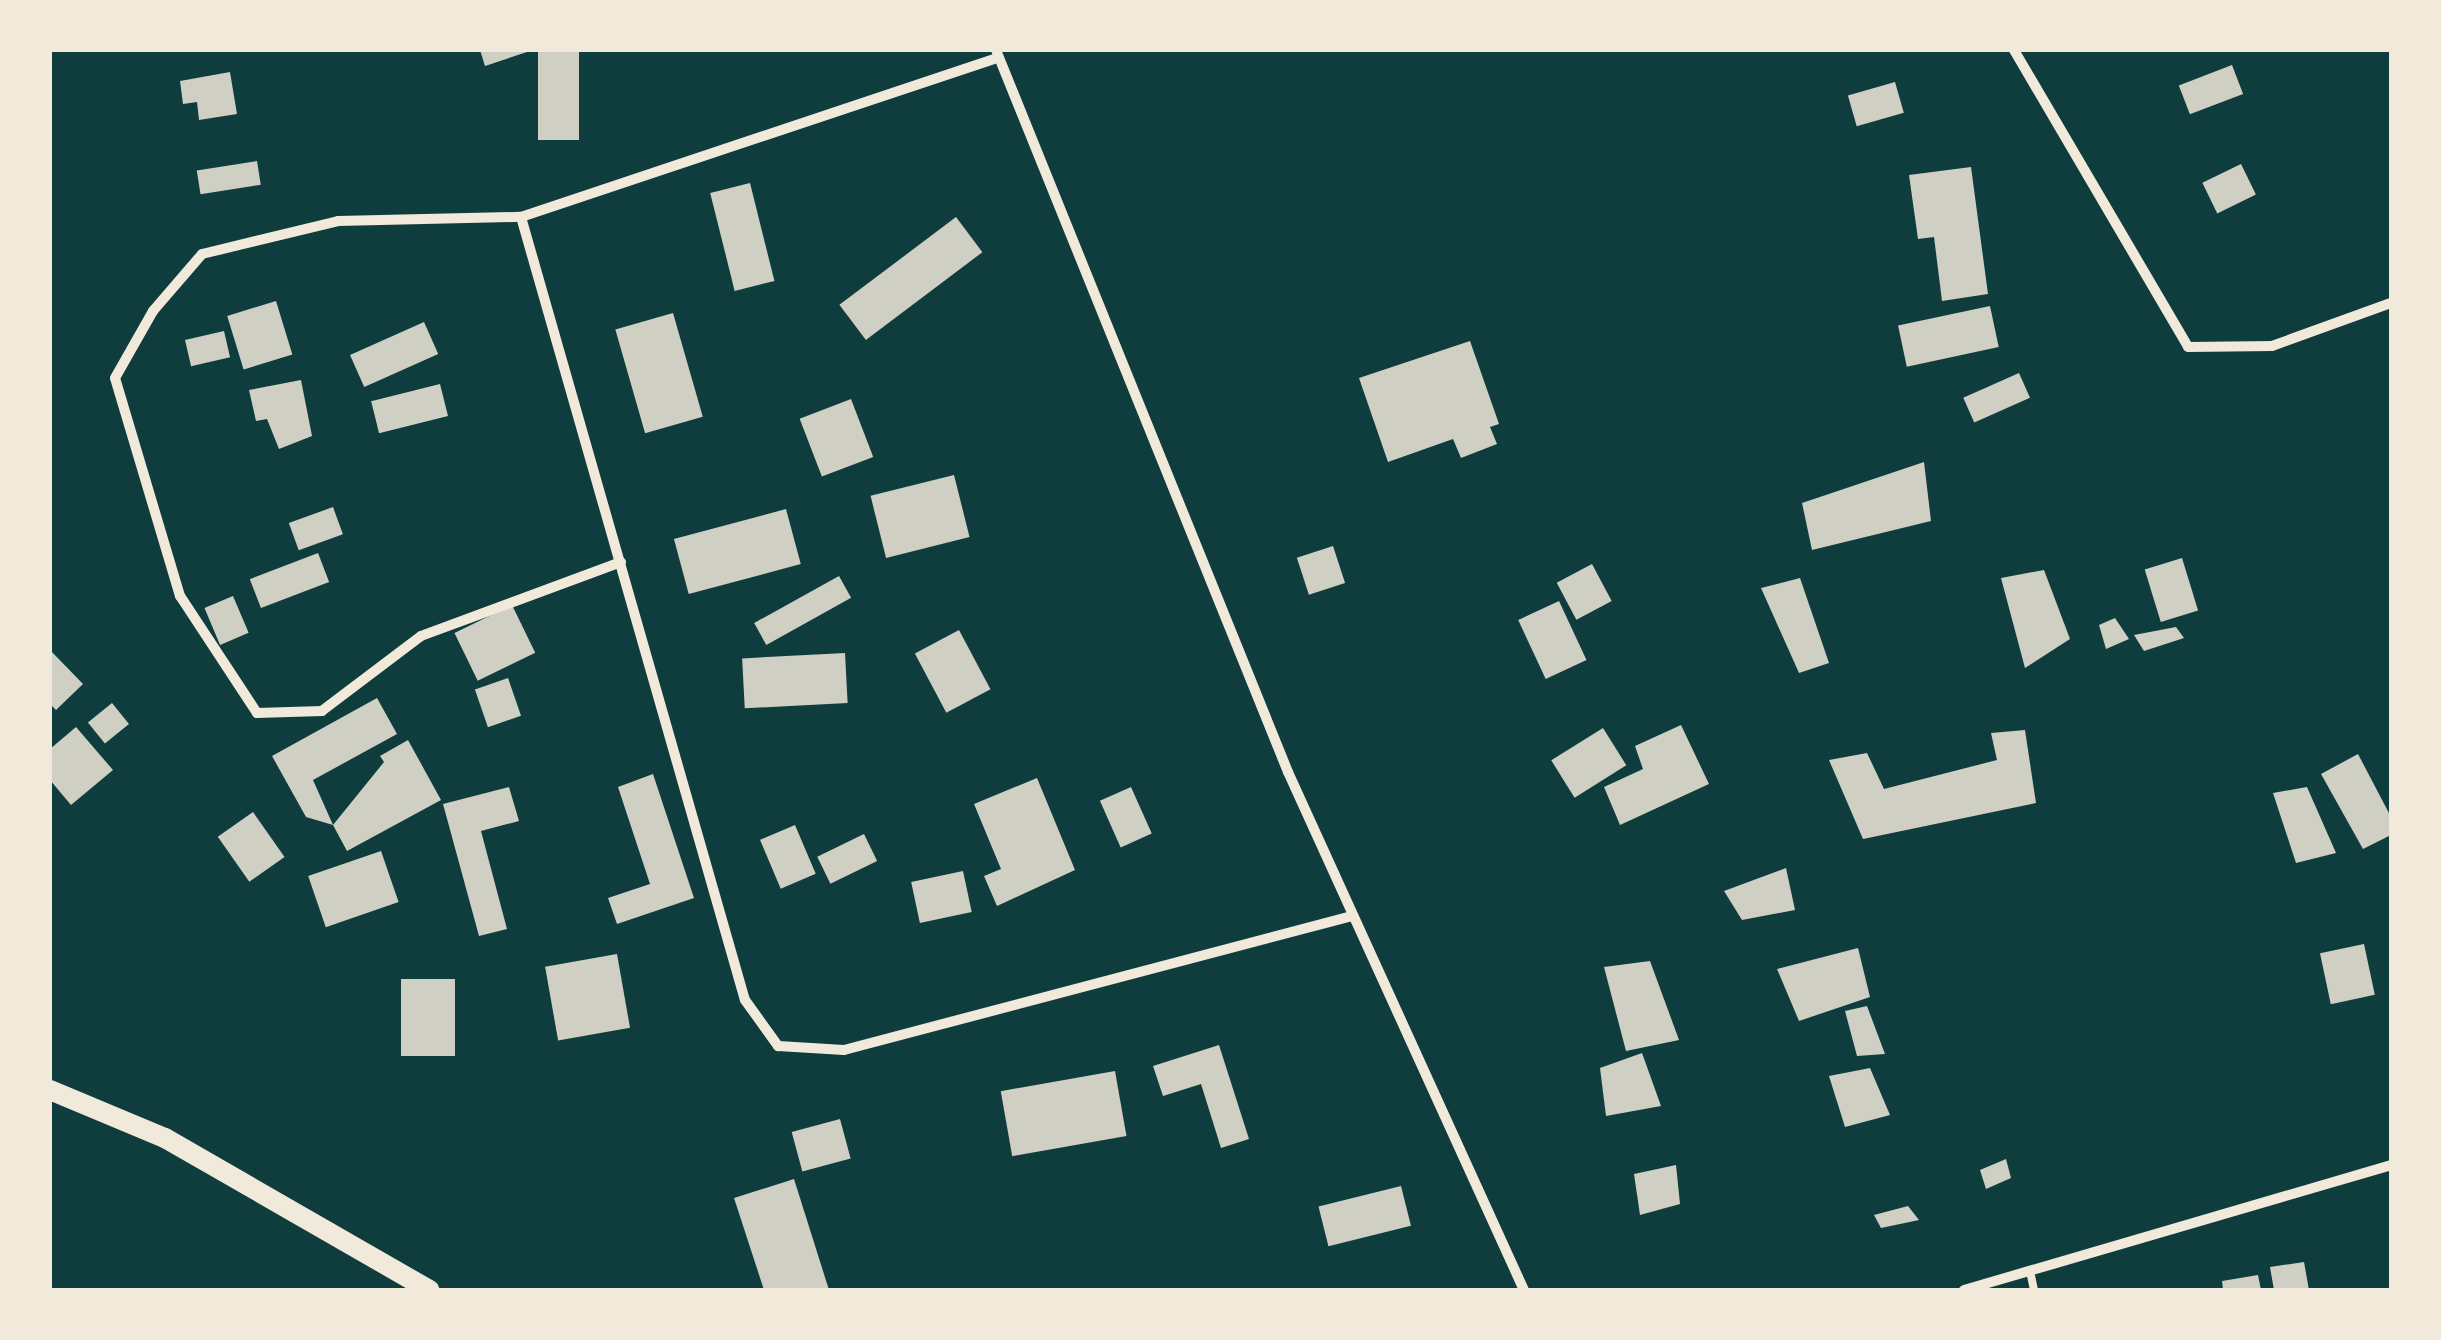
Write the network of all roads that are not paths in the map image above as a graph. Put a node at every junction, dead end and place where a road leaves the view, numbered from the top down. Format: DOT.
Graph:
graph roads {
  1 [pos="2014,50"];
  2 [pos="997,54"];
  3 [pos="520,218"];
  4 [pos="2391,303"];
  5 [pos="620,562"];
  6 [pos="1352,916"];
  7 [pos="50,1090"];
  8 [pos="2391,1165"];
  9 [pos="2030,1271"];
  10 [pos="429,1290"];
  11 [pos="1524,1290"];
  12 [pos="1964,1290"];
  13 [pos="2034,1290"];
  1 -- 4 [label="street"];
  2 -- 3 [label="street"];
  2 -- 6 [label="street"];
  3 -- 5 [label="street"];
  3 -- 5 [label="street"];
  5 -- 6 [label="street"];
  6 -- 11 [label="street"];
  7 -- 10 [label="main road"];
  8 -- 9 [label="street"];
  9 -- 12 [label="street"];
  9 -- 13 [label="lane"];
}
